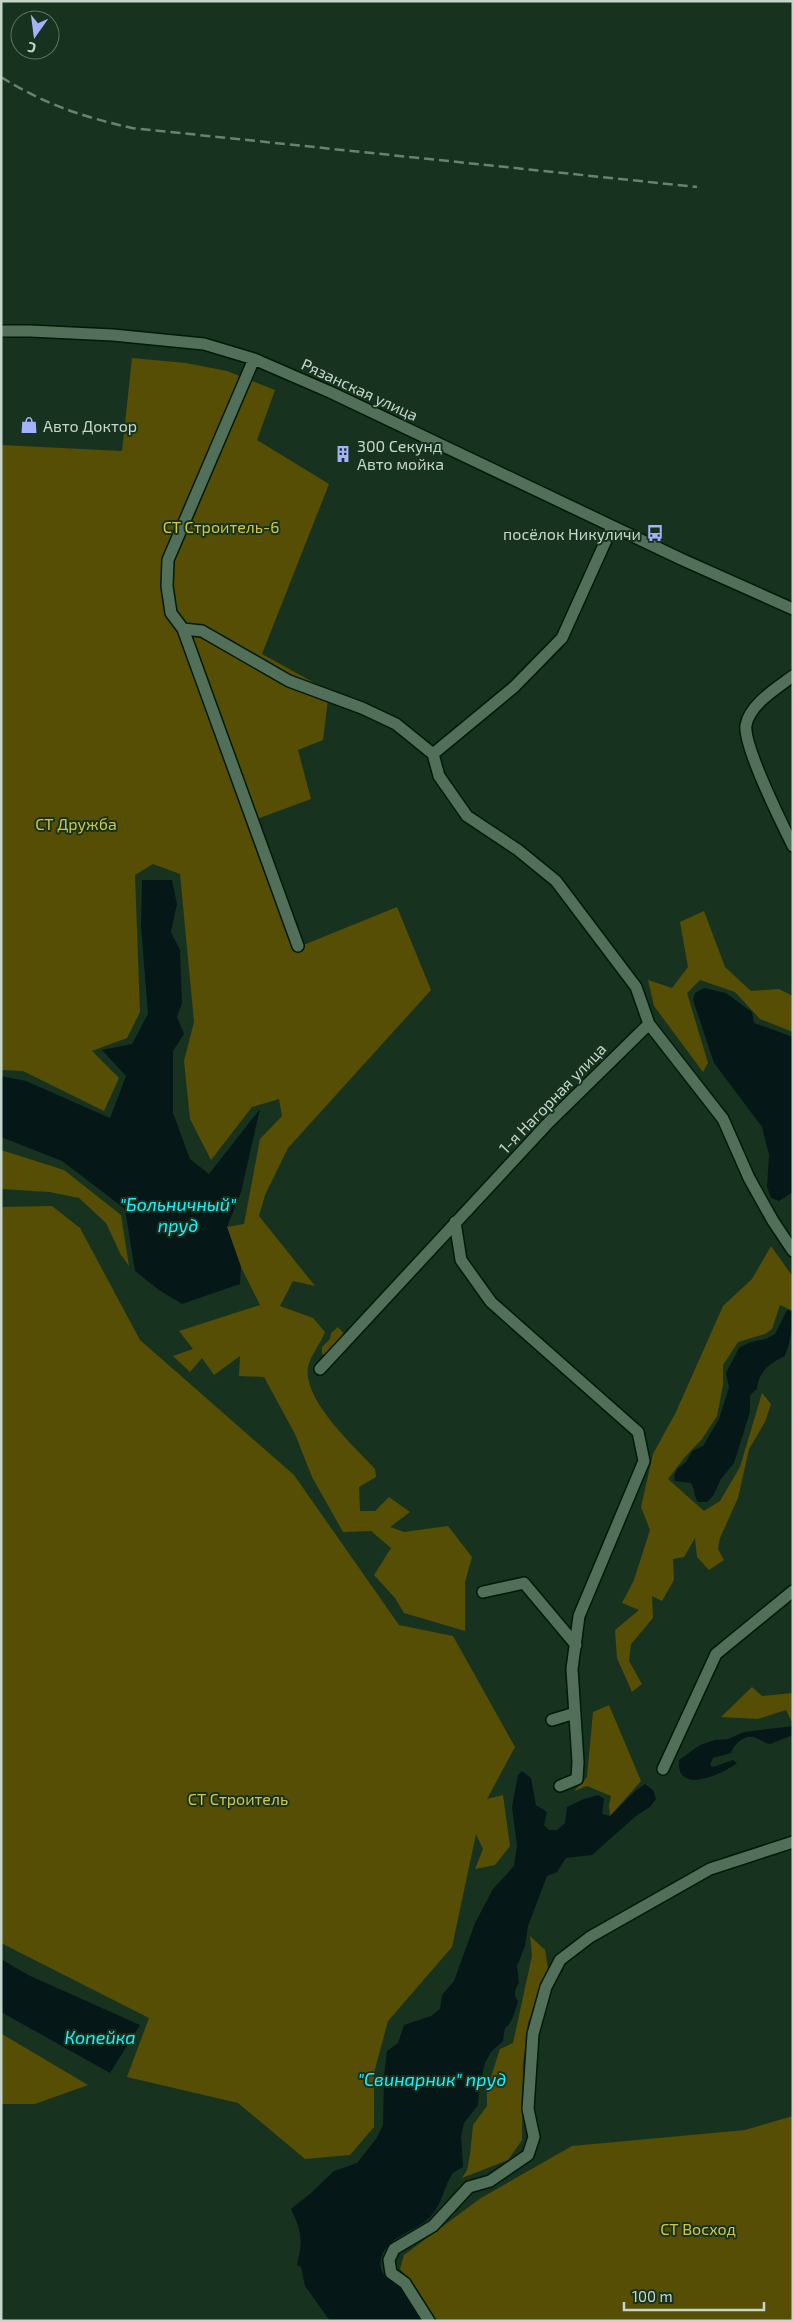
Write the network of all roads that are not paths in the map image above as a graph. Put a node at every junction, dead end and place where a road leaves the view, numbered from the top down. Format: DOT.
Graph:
graph roads {
  1 [pos="1,331"];
  2 [pos="254,359"];
  3 [pos="612,526"];
  4 [pos="793,609"];
  5 [pos="183,629"];
  6 [pos="793,676"];
  7 [pos="433,754"];
  8 [pos="793,846"];
  9 [pos="298,946"];
  10 [pos="648,1024"];
  11 [pos="455,1222"];
  12 [pos="793,1251"];
  13 [pos="320,1369"];
  14 [pos="793,1591"];
  15 [pos="483,1592"];
  16 [pos="576,1645"];
  17 [pos="575,1713"];
  18 [pos="552,1720"];
  19 [pos="663,1769"];
  20 [pos="560,1786"];
  21 [pos="793,1842"];
  22 [pos="429,2321"];
  1 -- 2 [label="street, Рязанская улица"];
  2 -- 3 [label="street, Рязанская улица"];
  2 -- 5 [label="street"];
  3 -- 4 [label="street, Рязанская улица"];
  3 -- 7 [label="street"];
  5 -- 7 [label="street"];
  5 -- 9 [label="street"];
  6 -- 8 [label="street"];
  7 -- 10 [label="street"];
  10 -- 11 [label="street, 1-я Нагорная улица"];
  10 -- 12 [label="street"];
  11 -- 13 [label="street, 1-я Нагорная улица"];
  11 -- 16 [label="street"];
  14 -- 19 [label="street"];
  15 -- 16 [label="street"];
  16 -- 17 [label="street"];
  17 -- 18 [label="street"];
  17 -- 20 [label="street"];
  21 -- 22 [label="street"];
}
